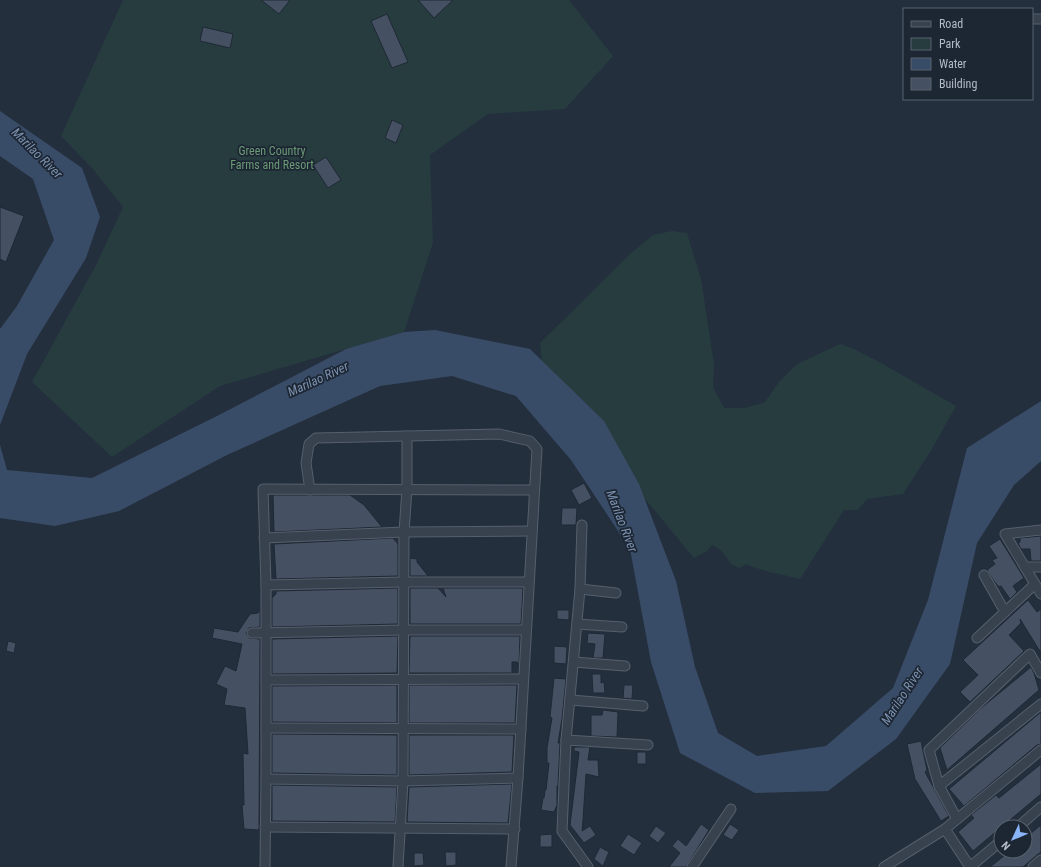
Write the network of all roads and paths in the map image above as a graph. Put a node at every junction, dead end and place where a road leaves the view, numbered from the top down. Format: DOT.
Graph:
graph roads {
  1 [pos="407,436"];
  2 [pos="407,489"];
  3 [pos="310,490"];
  4 [pos="534,490"];
  5 [pos="582,525"];
  6 [pos="1041,530"];
  7 [pos="532,531"];
  8 [pos="404,532"];
  9 [pos="264,538"];
  10 [pos="1041,567"];
  11 [pos="1025,568"];
  12 [pos="984,575"];
  13 [pos="404,582"];
  14 [pos="529,582"];
  15 [pos="1035,584"];
  16 [pos="266,585"];
  17 [pos="580,588"];
  18 [pos="616,593"];
  19 [pos="1041,594"];
  20 [pos="1005,612"];
  21 [pos="577,624"];
  22 [pos="622,627"];
  23 [pos="404,630"];
  24 [pos="526,630"];
  25 [pos="252,633"];
  26 [pos="266,633"];
  27 [pos="977,638"];
  28 [pos="574,662"];
  29 [pos="625,666"];
  30 [pos="1041,673"];
  31 [pos="404,679"];
  32 [pos="524,679"];
  33 [pos="266,680"];
  34 [pos="571,700"];
  35 [pos="1041,704"];
  36 [pos="643,706"];
  37 [pos="266,728"];
  38 [pos="404,728"];
  39 [pos="521,729"];
  40 [pos="566,740"];
  41 [pos="648,745"];
  42 [pos="1041,750"];
  43 [pos="518,778"];
  44 [pos="266,779"];
  45 [pos="404,781"];
  46 [pos="939,786"];
  47 [pos="1041,807"];
  48 [pos="732,809"];
  49 [pos="957,819"];
  50 [pos="1027,819"];
  51 [pos="265,827"];
  52 [pos="400,828"];
  53 [pos="514,829"];
  54 [pos="945,829"];
  55 [pos="993,848"];
  56 [pos="1041,860"];
  57 [pos="265,867"];
  58 [pos="398,867"];
  59 [pos="511,867"];
  60 [pos="588,867"];
  61 [pos="692,867"];
  62 [pos="884,867"];
  63 [pos="970,867"];
  64 [pos="1033,867"];
  1 -- 2 [label="street"];
  1 -- 3 [label="street"];
  1 -- 4 [label="street"];
  2 -- 3 [label="street"];
  2 -- 4 [label="street"];
  2 -- 8 [label="street"];
  3 -- 9 [label="street"];
  4 -- 7 [label="street"];
  5 -- 17 [label="street"];
  6 -- 11 [label="street"];
  7 -- 8 [label="street"];
  7 -- 14 [label="street"];
  8 -- 9 [label="street"];
  8 -- 13 [label="street"];
  9 -- 16 [label="street"];
  10 -- 11 [label="street"];
  11 -- 15 [label="street"];
  12 -- 20 [label="street"];
  13 -- 14 [label="street"];
  13 -- 16 [label="street"];
  13 -- 23 [label="street"];
  14 -- 24 [label="street"];
  15 -- 19 [label="street"];
  15 -- 20 [label="street"];
  16 -- 26 [label="street"];
  17 -- 18 [label="street"];
  17 -- 21 [label="street"];
  20 -- 27 [label="street"];
  21 -- 22 [label="street"];
  21 -- 28 [label="street"];
  23 -- 24 [label="street"];
  23 -- 26 [label="street"];
  23 -- 31 [label="street"];
  24 -- 32 [label="street"];
  25 -- 26 [label="street"];
  26 -- 33 [label="street"];
  28 -- 29 [label="street"];
  28 -- 34 [label="street"];
  30 -- 46 [label="street"];
  31 -- 32 [label="street"];
  31 -- 33 [label="street"];
  31 -- 38 [label="street"];
  32 -- 39 [label="street"];
  33 -- 37 [label="street"];
  34 -- 36 [label="street"];
  34 -- 40 [label="street"];
  35 -- 46 [label="street"];
  37 -- 38 [label="street"];
  37 -- 44 [label="street"];
  38 -- 39 [label="street"];
  38 -- 45 [label="street"];
  39 -- 43 [label="street"];
  40 -- 41 [label="street"];
  40 -- 60 [label="street"];
  42 -- 49 [label="street"];
  43 -- 45 [label="street"];
  43 -- 53 [label="street"];
  44 -- 45 [label="street"];
  44 -- 51 [label="street"];
  45 -- 52 [label="street"];
  46 -- 49 [label="street"];
  47 -- 50 [label="street"];
  48 -- 61 [label="street"];
  49 -- 54 [label="street"];
  51 -- 52 [label="street"];
  51 -- 57 [label="street"];
  52 -- 53 [label="street"];
  52 -- 58 [label="street"];
  53 -- 59 [label="street"];
  54 -- 62 [label="street"];
  54 -- 63 [label="street"];
  55 -- 63 [label="street"];
  56 -- 64 [label="street"];
}
